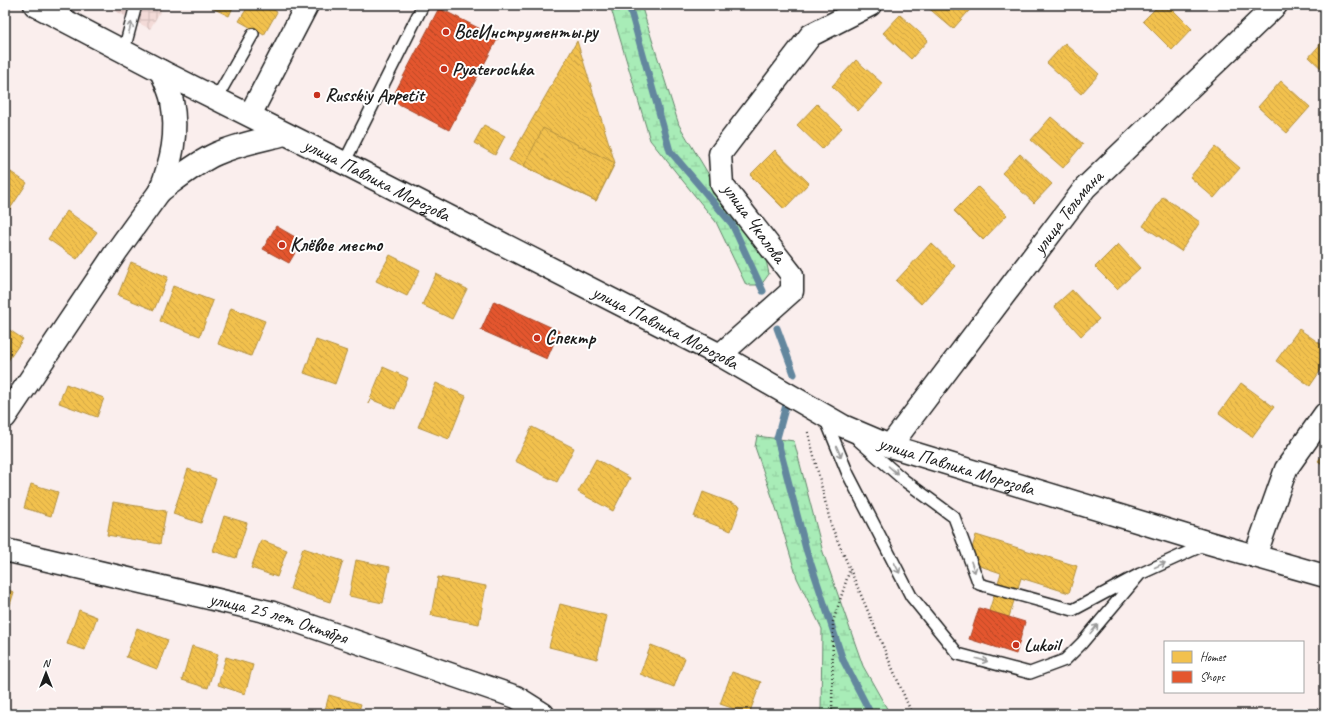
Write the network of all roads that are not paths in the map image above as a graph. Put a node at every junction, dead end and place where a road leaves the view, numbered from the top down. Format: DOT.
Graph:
graph roads {
  1 [pos="35,5"];
  2 [pos="136,5"];
  3 [pos="307,5"];
  4 [pos="423,5"];
  5 [pos="870,5"];
  6 [pos="1276,5"];
  7 [pos="254,34"];
  8 [pos="124,50"];
  9 [pos="161,72"];
  10 [pos="216,99"];
  11 [pos="250,115"];
  12 [pos="285,134"];
  13 [pos="344,163"];
  14 [pos="160,191"];
  15 [pos="720,355"];
  16 [pos="1325,414"];
  17 [pos="5,417"];
  18 [pos="833,421"];
  19 [pos="890,446"];
  20 [pos="1209,543"];
  21 [pos="5,550"];
  22 [pos="1255,556"];
  23 [pos="1140,574"];
  24 [pos="1325,576"];
  25 [pos="543,714"];
  1 -- 8 [label="street, улица Павлика Морозова"];
  8 -- 2 [label="lane, one-way"];
  3 -- 11 [label="street"];
  4 -- 13 [label="lane"];
  5 -- 15 [label="street, улица Чкалова"];
  6 -- 19 [label="street, улица Тельмана"];
  7 -- 10 [label="lane"];
  8 -- 9 [label="street, улица Павлика Морозова"];
  9 -- 10 [label="street, улица Павлика Морозова"];
  9 -- 14 [label="street"];
  10 -- 11 [label="street, улица Павлика Морозова"];
  11 -- 12 [label="street, улица Павлика Морозова"];
  12 -- 13 [label="street, улица Павлика Морозова"];
  12 -- 14 [label="street"];
  13 -- 15 [label="street, улица Павлика Морозова"];
  14 -- 17 [label="street"];
  15 -- 18 [label="street, улица Павлика Морозова"];
  16 -- 22 [label="street"];
  18 -- 19 [label="street, улица Павлика Морозова"];
  18 -- 23 [label="lane, one-way"];
  18 -- 23 [label="lane, one-way"];
  19 -- 20 [label="street, улица Павлика Морозова"];
  20 -- 22 [label="street, улица Павлика Морозова"];
  23 -- 20 [label="lane, one-way"];
  21 -- 25 [label="street, улица 25 лет Октября"];
  22 -- 24 [label="street, улица Павлика Морозова"];
}
